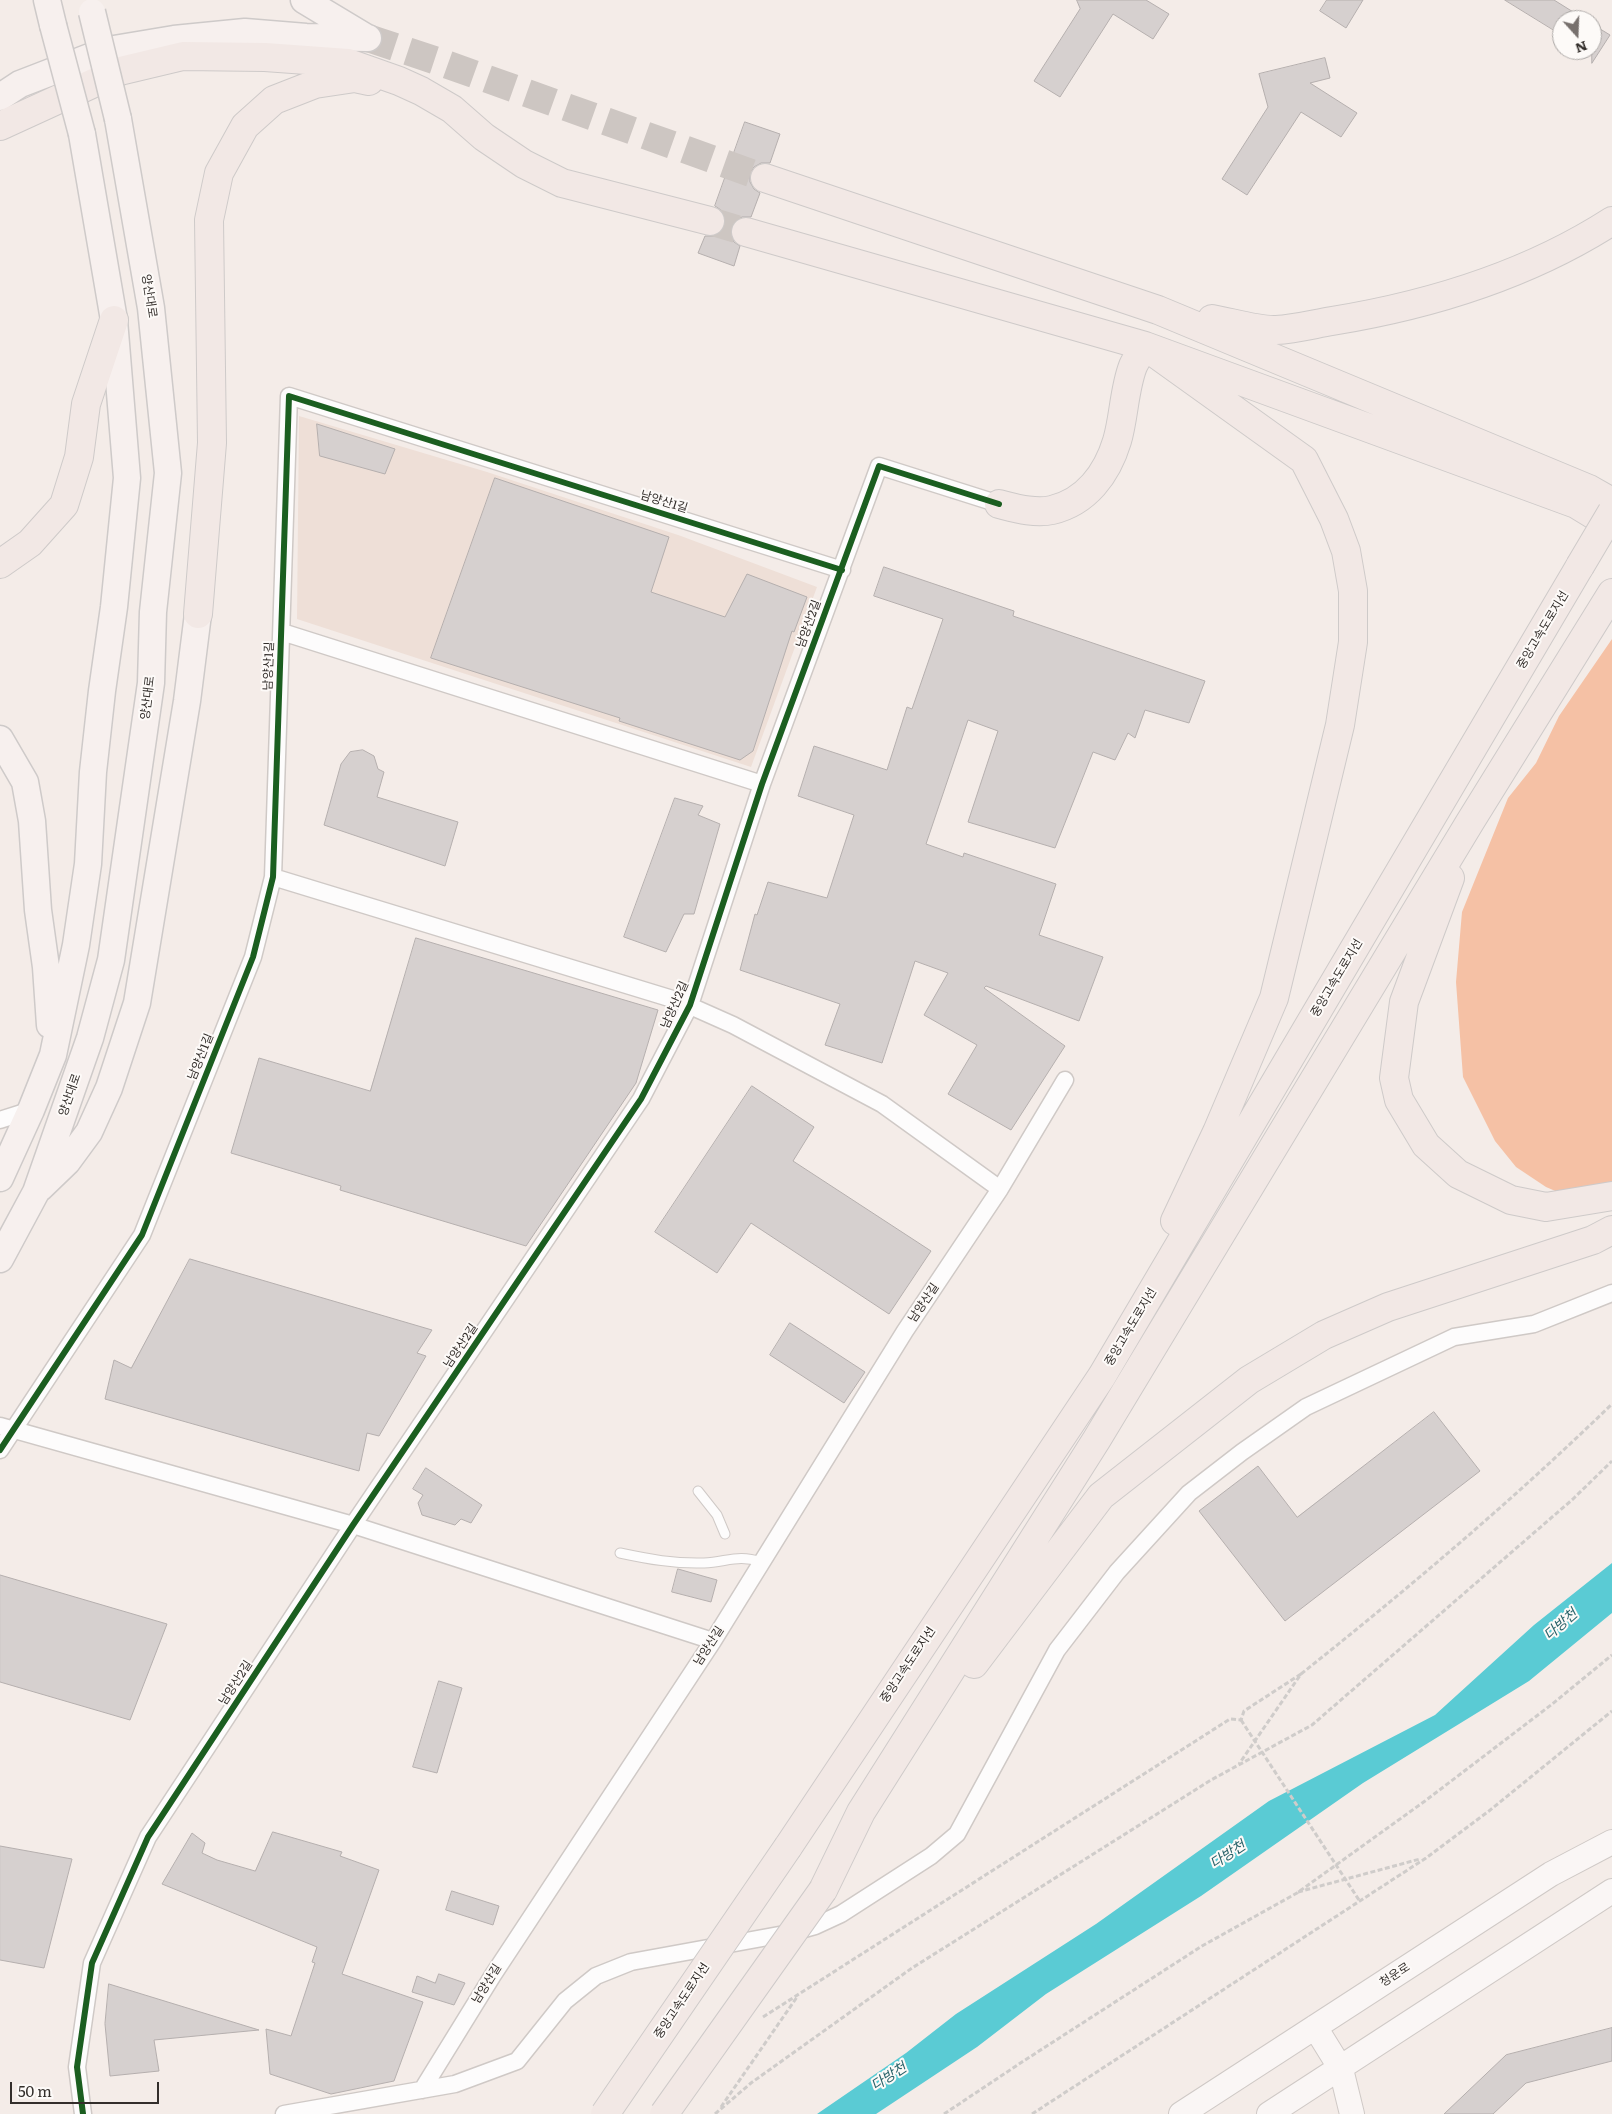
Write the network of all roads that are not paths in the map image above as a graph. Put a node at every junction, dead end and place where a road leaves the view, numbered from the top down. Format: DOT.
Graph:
graph roads {
  1 [pos="46,0"];
  2 [pos="304,0"];
  3 [pos="90,6"];
  4 [pos="421,91"];
  5 [pos="0,97"];
  6 [pos="0,126"];
  7 [pos="765,178"];
  8 [pos="710,221"];
  9 [pos="1612,221"];
  10 [pos="746,232"];
  11 [pos="1158,310"];
  12 [pos="114,320"];
  13 [pos="1145,346"];
  14 [pos="1612,502"];
  15 [pos="999,504"];
  16 [pos="1612,512"];
  17 [pos="1612,526"];
  18 [pos="0,564"];
  19 [pos="842,570"];
  20 [pos="1612,593"];
  21 [pos="198,614"];
  22 [pos="282,632"];
  23 [pos="0,739"];
  24 [pos="762,784"];
  25 [pos="1470,822"];
  26 [pos="274,877"];
  27 [pos="690,1005"];
  28 [pos="53,1055"];
  29 [pos="1065,1080"];
  30 [pos="31,1110"];
  31 [pos="0,1120"];
  32 [pos="0,1178"];
  33 [pos="1000,1189"];
  34 [pos="36,1192"];
  35 [pos="1612,1196"];
  36 [pos="1612,1230"];
  37 [pos="0,1259"];
  38 [pos="1612,1294"];
  39 [pos="1102,1376"];
  40 [pos="7,1429"];
  41 [pos="0,1450"];
  42 [pos="698,1491"];
  43 [pos="354,1526"];
  44 [pos="725,1534"];
  45 [pos="620,1553"];
  46 [pos="761,1562"];
  47 [pos="713,1640"];
  48 [pos="861,1812"];
  49 [pos="1612,1842"];
  50 [pos="1612,1891"];
  51 [pos="1315,2027"];
  52 [pos="1341,2069"];
  53 [pos="422,2090"];
  54 [pos="83,2114"];
  55 [pos="284,2114"];
  56 [pos="605,2114"];
  57 [pos="664,2114"];
  58 [pos="1181,2114"];
  59 [pos="1269,2114"];
  60 [pos="1352,2114"];
  1 -- 12 [label="main road, bridge"];
  2 -- 5 [label="main road"];
  3 -- 34 [label="main road, 양산대로, bridge"];
  4 -- 6 [label="highway"];
  4 -- 8 [label="highway"];
  4 -- 21 [label="highway"];
  7 -- 11 [label="highway"];
  9 -- 11 [label="highway"];
  10 -- 13 [label="highway"];
  11 -- 14 [label="highway"];
  12 -- 18 [label="highway"];
  12 -- 28 [label="main road"];
  13 -- 15 [label="highway"];
  13 -- 17 [label="highway"];
  13 -- 39 [label="highway"];
  15 -- 19 [label="street, 남양산2길"];
  16 -- 39 [label="highway, 중앙고속도로지선, bridge"];
  19 -- 22 [label="street, 남양산1길"];
  19 -- 24 [label="street, 남양산2길"];
  20 -- 25 [label="highway"];
  21 -- 34 [label="main road"];
  22 -- 24 [label="street"];
  22 -- 26 [label="street, 남양산1길"];
  23 -- 28 [label="main road"];
  24 -- 27 [label="street, 남양산2길"];
  25 -- 35 [label="highway"];
  25 -- 48 [label="highway"];
  26 -- 27 [label="street"];
  26 -- 40 [label="street, 남양산1길"];
  27 -- 33 [label="street"];
  27 -- 43 [label="street, 남양산2길"];
  28 -- 30 [label="main road"];
  29 -- 33 [label="street, 남양산길"];
  30 -- 31 [label="street"];
  30 -- 32 [label="main road"];
  33 -- 46 [label="street, 남양산길"];
  34 -- 37 [label="main road, 양산대로"];
  36 -- 48 [label="highway"];
  38 -- 53 [label="street"];
  39 -- 56 [label="highway, 중앙고속도로지선, bridge"];
  40 -- 41 [label="street, 남양산1길"];
  40 -- 43 [label="street"];
  42 -- 44 [label="lane"];
  43 -- 47 [label="street"];
  43 -- 54 [label="street, 남양산2길"];
  45 -- 46 [label="lane"];
  46 -- 47 [label="street, 남양산길"];
  47 -- 53 [label="street, 남양산길"];
  48 -- 57 [label="highway, bridge"];
  49 -- 51 [label="main road, 청운로"];
  50 -- 52 [label="main road"];
  51 -- 52 [label="main road"];
  51 -- 58 [label="main road, 청운로"];
  52 -- 59 [label="main road"];
  52 -- 60 [label="main road"];
  53 -- 55 [label="street"];
}
